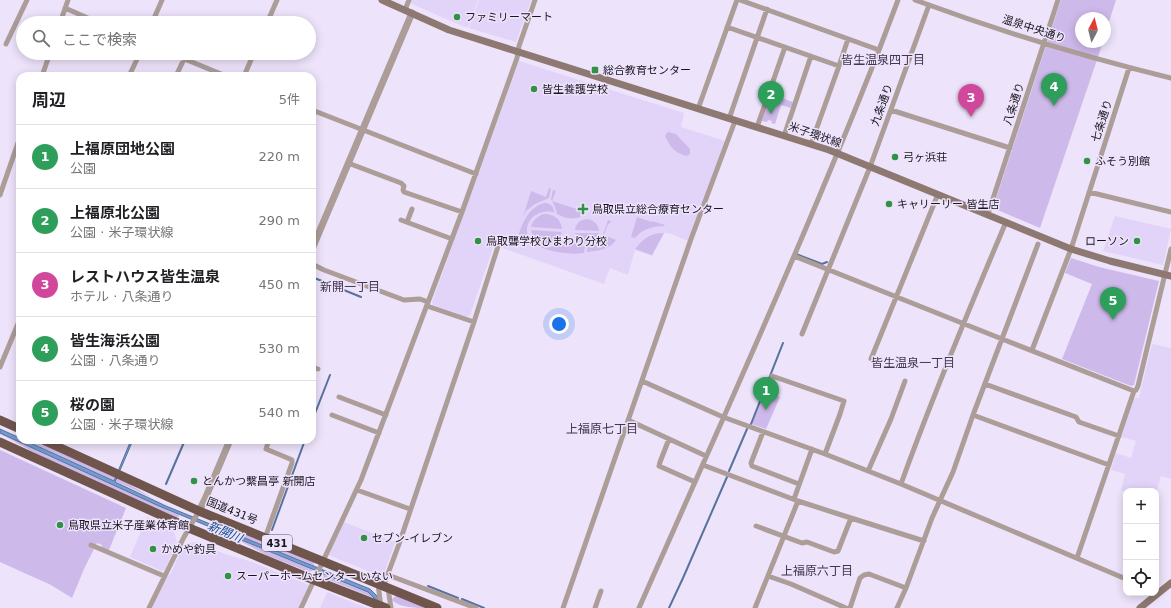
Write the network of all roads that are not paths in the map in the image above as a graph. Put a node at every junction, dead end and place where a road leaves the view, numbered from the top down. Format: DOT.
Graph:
graph roads {
  1 [pos="27,0"];
  2 [pos="68,0"];
  3 [pos="162,0"];
  4 [pos="277,0"];
  5 [pos="382,0"];
  6 [pos="408,0"];
  7 [pos="535,0"];
  8 [pos="738,0"];
  9 [pos="898,0"];
  10 [pos="915,0"];
  11 [pos="1058,0"];
  12 [pos="929,5"];
  13 [pos="65,8"];
  14 [pos="767,9"];
  15 [pos="408,12"];
  16 [pos="19,16"];
  17 [pos="62,16"];
  18 [pos="83,16"];
  19 [pos="155,16"];
  20 [pos="270,16"];
  21 [pos="16,23"];
  22 [pos="727,27"];
  23 [pos="758,37"];
  24 [pos="848,39"];
  25 [pos="1044,43"];
  26 [pos="6,44"];
  27 [pos="785,47"];
  28 [pos="879,50"];
  29 [pos="518,52"];
  30 [pos="811,56"];
  31 [pos="48,60"];
  32 [pos="137,60"];
  33 [pos="184,60"];
  34 [pos="186,60"];
  35 [pos="251,60"];
  36 [pos="839,66"];
  37 [pos="1129,68"];
  38 [pos="43,72"];
  39 [pos="131,72"];
  40 [pos="178,72"];
  41 [pos="216,72"];
  42 [pos="246,72"];
  43 [pos="1171,78"];
  44 [pos="698,110"];
  45 [pos="891,110"];
  46 [pos="316,112"];
  47 [pos="732,120"];
  48 [pos="757,127"];
  49 [pos="362,130"];
  50 [pos="784,136"];
  51 [pos="811,144"];
  52 [pos="16,147"];
  53 [pos="1010,148"];
  54 [pos="837,153"];
  55 [pos="348,163"];
  56 [pos="870,167"];
  57 [pos="476,174"];
  58 [pos="2,182"];
  59 [pos="1089,192"];
  60 [pos="0,194"];
  61 [pos="938,194"];
  62 [pos="412,209"];
  63 [pos="462,212"];
  64 [pos="1171,212"];
  65 [pos="988,214"];
  66 [pos="401,220"];
  67 [pos="407,222"];
  68 [pos="1006,222"];
  69 [pos="316,239"];
  70 [pos="452,239"];
  71 [pos="499,243"];
  72 [pos="1038,244"];
  73 [pos="1071,249"];
  74 [pos="1171,249"];
  75 [pos="794,256"];
  76 [pos="316,266"];
  77 [pos="828,270"];
  78 [pos="1168,275"];
  79 [pos="896,297"];
  80 [pos="427,304"];
  81 [pos="474,322"];
  82 [pos="963,323"];
  83 [pos="16,329"];
  84 [pos="802,334"];
  85 [pos="1002,339"];
  86 [pos="1032,350"];
  87 [pos="871,359"];
  88 [pos="0,367"];
  89 [pos="772,376"];
  90 [pos="642,381"];
  91 [pos="905,381"];
  92 [pos="985,384"];
  93 [pos="1134,391"];
  94 [pos="339,397"];
  95 [pos="973,414"];
  96 [pos="386,415"];
  97 [pos="332,416"];
  98 [pos="723,417"];
  99 [pos="0,420"];
  100 [pos="628,420"];
  101 [pos="16,427"];
  102 [pos="763,432"];
  103 [pos="379,433"];
  104 [pos="1119,436"];
  105 [pos="669,439"];
  106 [pos="0,442"];
  107 [pos="52,444"];
  108 [pos="228,444"];
  109 [pos="268,444"];
  110 [pos="812,449"];
  111 [pos="825,454"];
  112 [pos="706,456"];
  113 [pos="703,464"];
  114 [pos="1109,465"];
  115 [pos="868,471"];
  116 [pos="695,482"];
  117 [pos="799,484"];
  118 [pos="901,484"];
  119 [pos="357,490"];
  120 [pos="796,500"];
  121 [pos="940,500"];
  122 [pos="410,509"];
  123 [pos="198,512"];
  124 [pos="851,518"];
  125 [pos="190,526"];
  126 [pos="756,526"];
  127 [pos="784,537"];
  128 [pos="265,538"];
  129 [pos="924,541"];
  130 [pos="91,545"];
  131 [pos="1077,558"];
  132 [pos="322,562"];
  133 [pos="388,575"];
  134 [pos="164,576"];
  135 [pos="768,576"];
  136 [pos="1123,578"];
  137 [pos="314,579"];
  138 [pos="1171,584"];
  139 [pos="382,588"];
  140 [pos="906,588"];
  141 [pos="601,590"];
  142 [pos="1159,592"];
  143 [pos="1154,596"];
  144 [pos="382,607"];
  145 [pos="149,608"];
  146 [pos="301,608"];
  147 [pos="391,608"];
  148 [pos="437,608"];
  149 [pos="476,608"];
  150 [pos="564,608"];
  151 [pos="595,608"];
  152 [pos="640,608"];
  153 [pos="755,608"];
  154 [pos="846,608"];
  155 [pos="850,608"];
  156 [pos="897,608"];
  157 [pos="1140,608"];
  1 -- 16 [label="street"];
  2 -- 13 [label="street"];
  3 -- 19 [label="street"];
  4 -- 20 [label="street"];
  5 -- 15 [label="main road, 米子環状線"];
  6 -- 15 [label="street"];
  7 -- 29 [label="street"];
  8 -- 14 [label="street"];
  8 -- 22 [label="street"];
  9 -- 28 [label="street"];
  10 -- 12 [label="street, 温泉中央通り"];
  11 -- 25 [label="street, 八条通り"];
  12 -- 25 [label="street, 温泉中央通り"];
  12 -- 45 [label="street, 九条通り"];
  13 -- 17 [label="street"];
  13 -- 18 [label="street"];
  14 -- 23 [label="street"];
  14 -- 24 [label="street"];
  15 -- 29 [label="main road, 米子環状線"];
  15 -- 49 [label="street"];
  21 -- 26 [label="street"];
  22 -- 23 [label="street"];
  22 -- 44 [label="street"];
  23 -- 27 [label="street"];
  23 -- 47 [label="street"];
  24 -- 28 [label="street"];
  24 -- 36 [label="street"];
  25 -- 37 [label="street, 温泉中央通り"];
  25 -- 53 [label="street, 八条通り"];
  27 -- 30 [label="street"];
  27 -- 48 [label="street"];
  28 -- 54 [label="street"];
  29 -- 44 [label="main road, 米子環状線"];
  29 -- 57 [label="street"];
  30 -- 36 [label="street"];
  30 -- 50 [label="street"];
  31 -- 38 [label="street"];
  32 -- 39 [label="street"];
  33 -- 40 [label="street"];
  34 -- 41 [label="street"];
  35 -- 42 [label="street"];
  36 -- 51 [label="street"];
  37 -- 43 [label="street, 温泉中央通り"];
  37 -- 59 [label="street, 七条通り"];
  44 -- 47 [label="main road, 米子環状線"];
  45 -- 53 [label="street"];
  45 -- 56 [label="street, 九条通り"];
  46 -- 49 [label="street"];
  47 -- 48 [label="main road, 米子環状線"];
  47 -- 90 [label="street"];
  48 -- 50 [label="main road, 米子環状線"];
  49 -- 55 [label="street"];
  49 -- 57 [label="street"];
  50 -- 51 [label="main road, 米子環状線"];
  51 -- 54 [label="main road, 米子環状線"];
  52 -- 58 [label="street"];
  53 -- 65 [label="street, 八条通り"];
  54 -- 56 [label="main road, 米子環状線"];
  54 -- 75 [label="street"];
  55 -- 63 [label="street"];
  55 -- 69 [label="street"];
  56 -- 61 [label="main road, 米子環状線"];
  56 -- 77 [label="street, 九条通り"];
  57 -- 63 [label="street"];
  58 -- 60 [label="street"];
  59 -- 64 [label="street"];
  59 -- 73 [label="street, 七条通り"];
  61 -- 65 [label="main road, 米子環状線"];
  61 -- 79 [label="street"];
  62 -- 67 [label="street"];
  63 -- 70 [label="street"];
  65 -- 68 [label="main road, 米子環状線"];
  66 -- 67 [label="street"];
  67 -- 70 [label="street"];
  68 -- 73 [label="main road, 米子環状線"];
  68 -- 82 [label="street"];
  70 -- 80 [label="street"];
  71 -- 81 [label="street"];
  72 -- 85 [label="street"];
  73 -- 78 [label="main road, 米子環状線"];
  73 -- 86 [label="street, 七条通り"];
  74 -- 78 [label="street"];
  75 -- 77 [label="street"];
  75 -- 98 [label="street"];
  76 -- 80 [label="street"];
  77 -- 79 [label="street"];
  77 -- 84 [label="street, 九条通り"];
  78 -- 93 [label="street"];
  79 -- 82 [label="street"];
  79 -- 87 [label="street"];
  80 -- 81 [label="street"];
  80 -- 96 [label="street"];
  81 -- 122 [label="street"];
  82 -- 85 [label="street"];
  82 -- 118 [label="street"];
  83 -- 88 [label="street"];
  85 -- 86 [label="street"];
  85 -- 92 [label="street"];
  86 -- 93 [label="street"];
  89 -- 111 [label="street"];
  90 -- 98 [label="street"];
  90 -- 100 [label="street"];
  91 -- 115 [label="street"];
  92 -- 95 [label="street"];
  92 -- 104 [label="street"];
  93 -- 104 [label="street"];
  94 -- 96 [label="street"];
  95 -- 114 [label="street"];
  95 -- 121 [label="street"];
  96 -- 103 [label="street"];
  97 -- 103 [label="street"];
  98 -- 102 [label="street"];
  98 -- 112 [label="street"];
  99 -- 101 [label="highway"];
  100 -- 105 [label="street"];
  100 -- 150 [label="street"];
  102 -- 110 [label="street"];
  102 -- 117 [label="street"];
  103 -- 119 [label="street"];
  104 -- 114 [label="street"];
  105 -- 112 [label="street"];
  105 -- 116 [label="street"];
  106 -- 125 [label="highway, 431"];
  107 -- 123 [label="highway, 国道431号 / 431"];
  108 -- 123 [label="street"];
  109 -- 128 [label="street"];
  110 -- 111 [label="street"];
  110 -- 117 [label="street"];
  111 -- 115 [label="street"];
  112 -- 113 [label="street"];
  113 -- 116 [label="street"];
  113 -- 120 [label="street"];
  114 -- 131 [label="street"];
  115 -- 118 [label="street"];
  116 -- 152 [label="street"];
  117 -- 120 [label="street"];
  118 -- 121 [label="street"];
  119 -- 122 [label="street"];
  119 -- 132 [label="street"];
  120 -- 124 [label="street"];
  120 -- 127 [label="street"];
  121 -- 129 [label="street"];
  121 -- 131 [label="street"];
  122 -- 133 [label="street"];
  123 -- 125 [label="street"];
  123 -- 128 [label="highway, 国道431号 / 431"];
  124 -- 127 [label="street"];
  124 -- 129 [label="street"];
  125 -- 134 [label="street"];
  125 -- 137 [label="highway, 431"];
  126 -- 127 [label="street"];
  127 -- 135 [label="street"];
  128 -- 132 [label="highway, 国道431号 / 431"];
  129 -- 140 [label="street"];
  130 -- 134 [label="street"];
  131 -- 136 [label="street"];
  132 -- 137 [label="street"];
  132 -- 139 [label="highway, 国道431号 / 431"];
  133 -- 139 [label="street"];
  133 -- 149 [label="street"];
  134 -- 145 [label="street"];
  135 -- 153 [label="street"];
  135 -- 154 [label="street"];
  137 -- 144 [label="highway, 431"];
  137 -- 146 [label="street"];
  138 -- 142 [label="main road"];
  139 -- 144 [label="street"];
  139 -- 147 [label="street"];
  139 -- 148 [label="highway, 国道431号 / 431"];
  140 -- 155 [label="street"];
  140 -- 156 [label="street"];
  141 -- 151 [label="street"];
  143 -- 157 [label="main road"];
}
